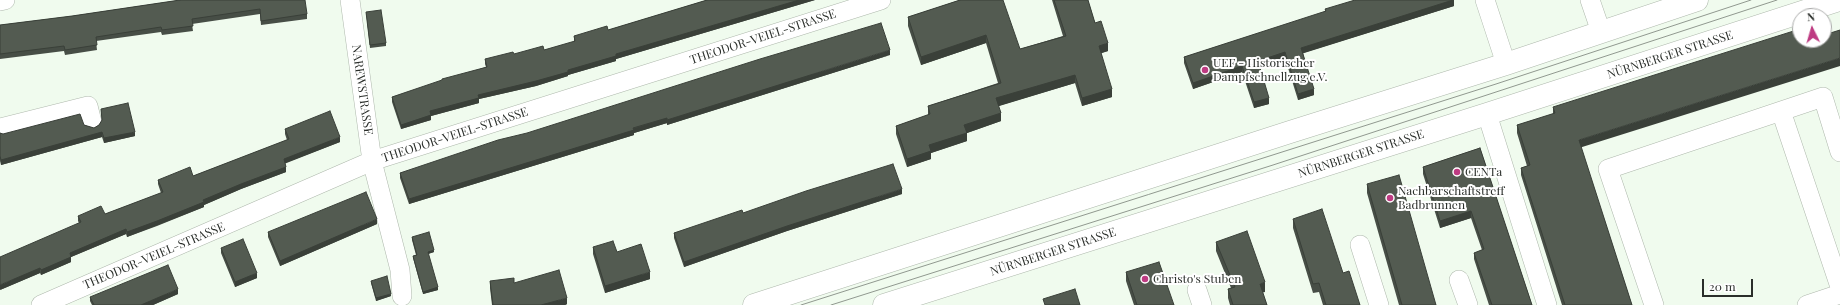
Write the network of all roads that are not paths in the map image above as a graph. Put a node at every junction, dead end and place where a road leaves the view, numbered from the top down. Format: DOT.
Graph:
graph roads {
  1 [pos="6,0"];
  2 [pos="350,0"];
  3 [pos="881,0"];
  4 [pos="1485,0"];
  5 [pos="1590,0"];
  6 [pos="1698,0"];
  7 [pos="1839,0"];
  8 [pos="0,1"];
  9 [pos="1601,32"];
  10 [pos="1506,64"];
  11 [pos="1833,104"];
  12 [pos="1781,111"];
  13 [pos="1487,114"];
  14 [pos="92,122"];
  15 [pos="0,128"];
  16 [pos="1840,152"];
  17 [pos="372,161"];
  18 [pos="1360,245"];
  19 [pos="1459,280"];
  20 [pos="1840,287"];
  21 [pos="1840,294"];
  22 [pos="402,296"];
  23 [pos="41,305"];
  24 [pos="754,305"];
  25 [pos="884,305"];
  26 [pos="1379,305"];
  27 [pos="1468,305"];
  28 [pos="1547,305"];
  29 [pos="1654,305"];
  30 [pos="1807,305"];
  1 -- 8 [label="street"];
  2 -- 17 [label="street, NAREWSTRASSE"];
  3 -- 17 [label="street, THEODOR-VEIEL-STRASSE"];
  4 -- 10 [label="street"];
  5 -- 9 [label="street"];
  6 -- 9 [label="main road"];
  7 -- 13 [label="main road, NÜRNBERGER STRASSE"];
  9 -- 10 [label="main road"];
  10 -- 24 [label="main road"];
  11 -- 12 [label="street"];
  11 -- 16 [label="street"];
  12 -- 20 [label="street"];
  12 -- 29 [label="street"];
  13 -- 25 [label="main road, NÜRNBERGER STRASSE"];
  13 -- 28 [label="street"];
  14 -- 15 [label="street"];
  17 -- 22 [label="street, NAREWSTRASSE"];
  17 -- 23 [label="street, THEODOR-VEIEL-STRASSE"];
  18 -- 26 [label="street"];
  19 -- 27 [label="street"];
  21 -- 30 [label="street"];
}
